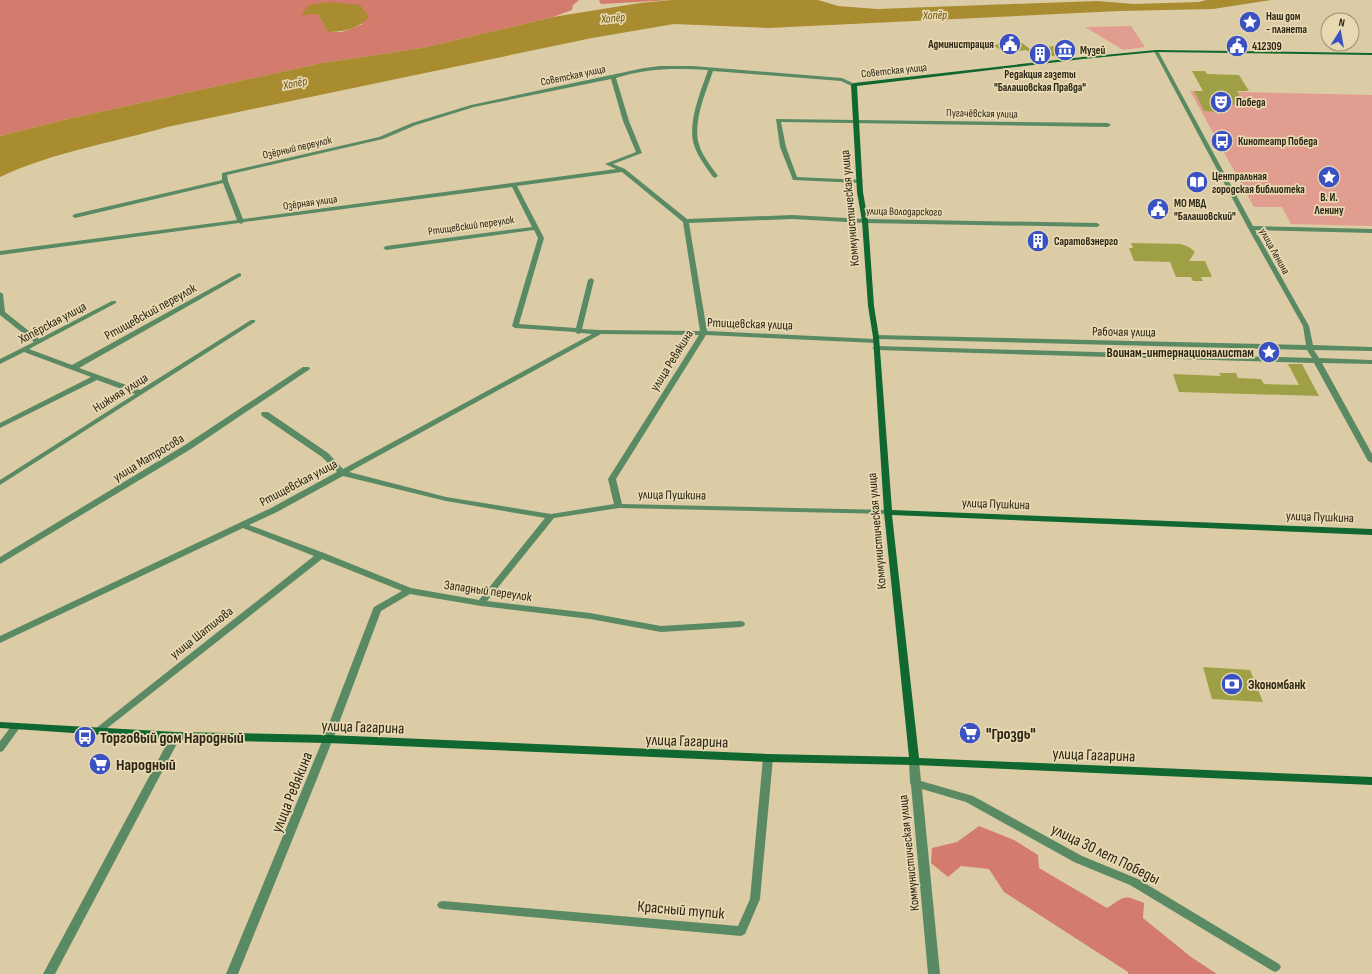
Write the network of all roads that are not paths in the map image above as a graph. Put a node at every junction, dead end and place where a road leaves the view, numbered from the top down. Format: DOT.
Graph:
graph roads {
  1 [pos="1156,51"];
  2 [pos="1372,54"];
  3 [pos="711,69"];
  4 [pos="613,77"];
  5 [pos="854,85"];
  6 [pos="855,121"];
  7 [pos="1108,125"];
  8 [pos="381,138"];
  9 [pos="623,170"];
  10 [pos="715,176"];
  11 [pos="224,181"];
  12 [pos="860,181"];
  13 [pos="514,185"];
  14 [pos="75,216"];
  15 [pos="686,221"];
  16 [pos="865,221"];
  17 [pos="241,222"];
  18 [pos="1096,225"];
  19 [pos="536,228"];
  20 [pos="1250,228"];
  21 [pos="1372,231"];
  22 [pos="386,248"];
  23 [pos="0,253"];
  24 [pos="239,275"];
  25 [pos="591,280"];
  26 [pos="0,294"];
  27 [pos="114,302"];
  28 [pos="3,318"];
  29 [pos="253,321"];
  30 [pos="578,332"];
  31 [pos="600,332"];
  32 [pos="704,334"];
  33 [pos="39,342"];
  34 [pos="876,342"];
  35 [pos="1310,348"];
  36 [pos="1372,349"];
  37 [pos="24,350"];
  38 [pos="1318,361"];
  39 [pos="0,362"];
  40 [pos="1372,362"];
  41 [pos="73,368"];
  42 [pos="306,369"];
  43 [pos="95,378"];
  44 [pos="140,393"];
  45 [pos="265,414"];
  46 [pos="0,426"];
  47 [pos="1372,461"];
  48 [pos="342,473"];
  49 [pos="0,483"];
  50 [pos="619,506"];
  51 [pos="888,512"];
  52 [pos="551,516"];
  53 [pos="242,525"];
  54 [pos="1372,532"];
  55 [pos="321,555"];
  56 [pos="0,561"];
  57 [pos="408,591"];
  58 [pos="481,603"];
  59 [pos="741,624"];
  60 [pos="0,640"];
  61 [pos="0,726"];
  62 [pos="16,726"];
  63 [pos="98,731"];
  64 [pos="176,736"];
  65 [pos="328,739"];
  66 [pos="0,748"];
  67 [pos="768,758"];
  68 [pos="914,761"];
  69 [pos="1372,781"];
  70 [pos="915,783"];
  71 [pos="444,905"];
  72 [pos="1275,967"];
  73 [pos="48,974"];
  74 [pos="232,974"];
  75 [pos="934,974"];
  1 -- 2 [label="street, Советская улица"];
  1 -- 5 [label="street, Советская улица"];
  1 -- 20 [label="street, улица Ленина"];
  3 -- 4 [label="street, Советская улица"];
  3 -- 5 [label="street, Советская улица"];
  3 -- 10 [label="street"];
  4 -- 8 [label="street, Советская улица"];
  4 -- 9 [label="street"];
  5 -- 6 [label="street, Коммунистическая улица"];
  6 -- 7 [label="street, Пугачёвская улица"];
  6 -- 12 [label="street, Коммунистическая улица"];
  6 -- 12 [label="street, Пугачёвская улица"];
  8 -- 11 [label="street, Озёрный переулок"];
  9 -- 13 [label="street, Озёрная улица"];
  9 -- 15 [label="street"];
  11 -- 14 [label="street, Озёрный переулок"];
  11 -- 17 [label="street"];
  12 -- 16 [label="street, Коммунистическая улица"];
  13 -- 17 [label="street, Озёрная улица"];
  13 -- 19 [label="street, Ртищевская улица"];
  15 -- 16 [label="street, улица Володарского"];
  15 -- 32 [label="street, улица Ревякина"];
  16 -- 18 [label="street, улица Володарского"];
  16 -- 34 [label="street, Коммунистическая улица"];
  17 -- 23 [label="street, Озёрная улица"];
  19 -- 22 [label="street, Ртищевский переулок"];
  19 -- 30 [label="street, Ртищевская улица"];
  20 -- 21 [label="street"];
  20 -- 35 [label="street, улица Ленина"];
  24 -- 41 [label="street, Ртищевский переулок"];
  25 -- 30 [label="street"];
  26 -- 28 [label="street"];
  27 -- 33 [label="street, Хопёрская улица"];
  28 -- 33 [label="street"];
  29 -- 44 [label="street, Нижняя улица"];
  30 -- 31 [label="street, Ртищевская улица"];
  31 -- 32 [label="street, Ртищевская улица"];
  31 -- 48 [label="street, Ртищевская улица"];
  32 -- 34 [label="street, Ртищевская улица"];
  32 -- 50 [label="street, улица Ревякина"];
  33 -- 37 [label="street, Хопёрская улица"];
  34 -- 35 [label="street, Рабочая улица"];
  34 -- 38 [label="street, Рабочая улица"];
  34 -- 51 [label="street, Коммунистическая улица"];
  35 -- 36 [label="street, Рабочая улица"];
  35 -- 38 [label="street, улица Ленина"];
  37 -- 39 [label="street, Хопёрская улица"];
  37 -- 41 [label="street"];
  38 -- 40 [label="street, Рабочая улица"];
  38 -- 47 [label="street, улица Ленина"];
  41 -- 43 [label="street"];
  42 -- 56 [label="street, улица Матросова"];
  43 -- 44 [label="street"];
  43 -- 46 [label="street"];
  44 -- 49 [label="street, Нижняя улица"];
  45 -- 48 [label="street"];
  48 -- 52 [label="street"];
  48 -- 53 [label="street, Ртищевская улица"];
  50 -- 51 [label="street, улица Пушкина"];
  50 -- 52 [label="street"];
  51 -- 54 [label="street, улица Пушкина"];
  51 -- 68 [label="street, Коммунистическая улица"];
  52 -- 58 [label="street"];
  53 -- 55 [label="street, Западный переулок"];
  53 -- 60 [label="street, Ртищевская улица"];
  55 -- 57 [label="street, Западный переулок"];
  55 -- 63 [label="street, улица Шатилова"];
  57 -- 58 [label="street, Западный переулок"];
  57 -- 65 [label="street, улица Ревякина"];
  58 -- 59 [label="street, Западный переулок"];
  61 -- 62 [label="street, улица Гагарина"];
  62 -- 63 [label="street, улица Гагарина"];
  62 -- 66 [label="street"];
  63 -- 64 [label="street, улица Гагарина"];
  64 -- 65 [label="street, улица Гагарина"];
  64 -- 73 [label="street"];
  65 -- 67 [label="street, улица Гагарина"];
  65 -- 74 [label="street, улица Ревякина"];
  67 -- 68 [label="street, улица Гагарина"];
  67 -- 71 [label="street, Красный тупик"];
  68 -- 69 [label="street, улица Гагарина"];
  68 -- 70 [label="street, Коммунистическая улица"];
  70 -- 72 [label="street, улица 30 лет Победы"];
  70 -- 75 [label="street, Коммунистическая улица"];
}
